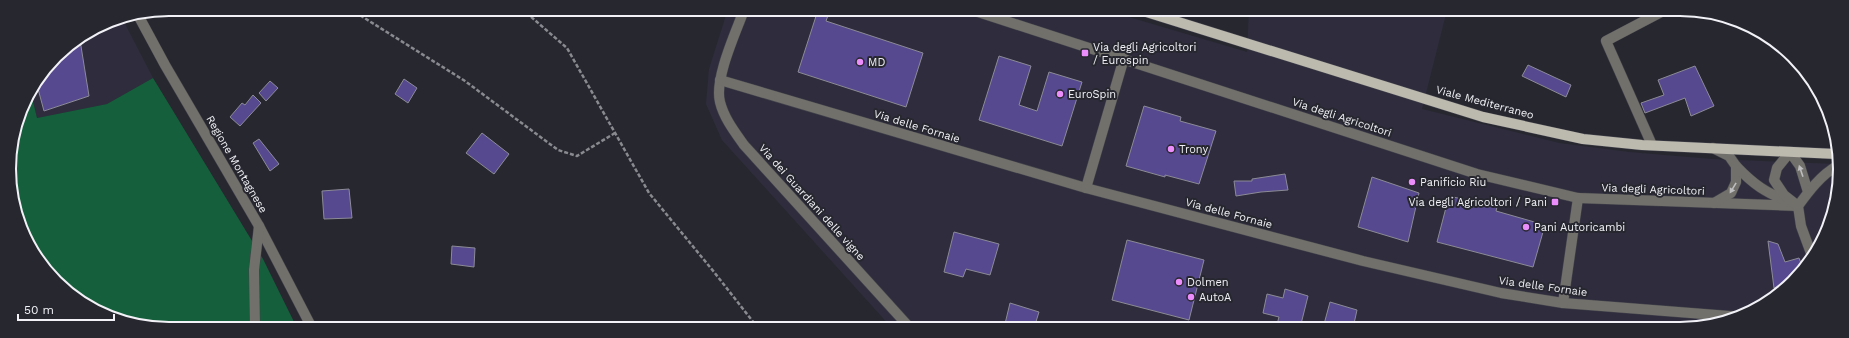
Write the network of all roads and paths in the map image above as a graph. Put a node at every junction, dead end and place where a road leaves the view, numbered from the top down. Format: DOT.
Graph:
graph roads {
  1 [pos="361,16"];
  2 [pos="530,16"];
  3 [pos="742,16"];
  4 [pos="991,16"];
  5 [pos="1159,16"];
  6 [pos="1654,16"];
  7 [pos="140,19"];
  8 [pos="1124,58"];
  9 [pos="720,80"];
  10 [pos="614,132"];
  11 [pos="1652,145"];
  12 [pos="1713,148"];
  13 [pos="1790,152"];
  14 [pos="1832,154"];
  15 [pos="1736,166"];
  16 [pos="1833,169"];
  17 [pos="1774,180"];
  18 [pos="1086,188"];
  19 [pos="1808,192"];
  20 [pos="1766,193"];
  21 [pos="1578,198"];
  22 [pos="1714,203"];
  23 [pos="1750,204"];
  24 [pos="1798,206"];
  25 [pos="259,226"];
  26 [pos="1810,250"];
  27 [pos="1563,303"];
  28 [pos="1724,316"];
  29 [pos="255,322"];
  30 [pos="309,322"];
  31 [pos="753,322"];
  32 [pos="905,322"];
  1 -- 10 [label="path"];
  2 -- 10 [label="path"];
  3 -- 9 [label="street, Via dei Guardiani delle vigne"];
  4 -- 8 [label="street, Via degli Agricoltori"];
  5 -- 11 [label="main road, Viale Mediterraneo"];
  6 -- 11 [label="street"];
  7 -- 25 [label="street, Regione Montagnese"];
  8 -- 18 [label="street"];
  8 -- 21 [label="street, Via degli Agricoltori"];
  9 -- 18 [label="street, Via delle Fornaie"];
  9 -- 32 [label="street, Via dei Guardiani delle vigne"];
  10 -- 31 [label="path"];
  11 -- 12 [label="main road, Viale Mediterraneo"];
  12 -- 13 [label="main road, Viale Mediterraneo"];
  12 -- 15 [label="street"];
  13 -- 14 [label="main road, Viale Mediterraneo"];
  13 -- 17 [label="street"];
  19 -- 13 [label="street, one-way"];
  15 -- 20 [label="street"];
  15 -- 22 [label="street, Via degli Agricoltori, one-way"];
  16 -- 19 [label="street"];
  17 -- 20 [label="street"];
  17 -- 24 [label="street"];
  18 -- 27 [label="street, Via delle Fornaie"];
  19 -- 24 [label="street"];
  20 -- 23 [label="street"];
  20 -- 24 [label="street"];
  21 -- 22 [label="street, Via degli Agricoltori"];
  21 -- 27 [label="street"];
  22 -- 23 [label="street, Via degli Agricoltori"];
  23 -- 24 [label="street, Via degli Agricoltori"];
  24 -- 26 [label="street"];
  25 -- 29 [label="street"];
  25 -- 30 [label="street, Regione Montagnese"];
  27 -- 28 [label="street, Via delle Fornaie"];
}
